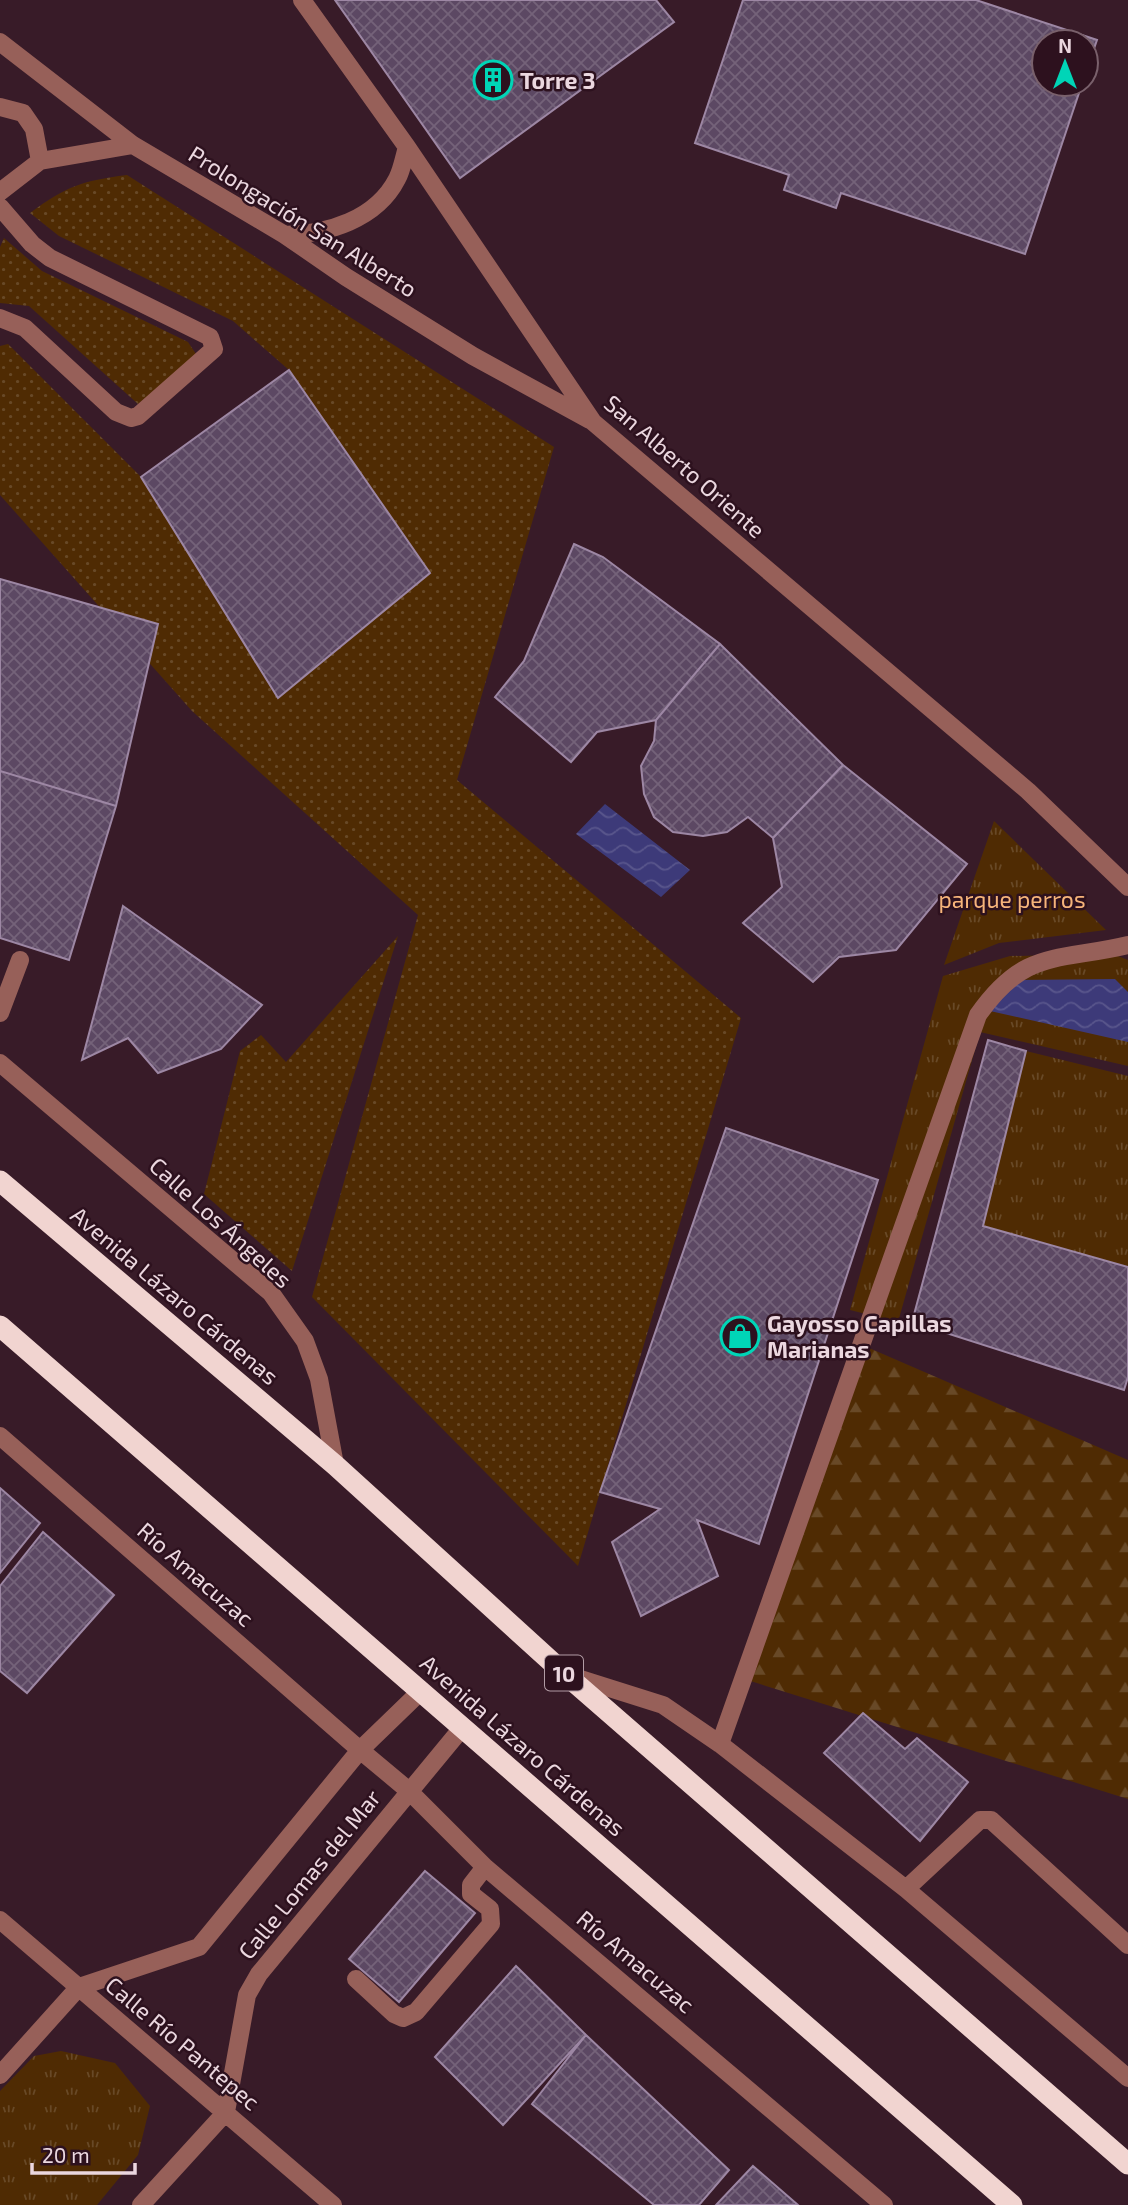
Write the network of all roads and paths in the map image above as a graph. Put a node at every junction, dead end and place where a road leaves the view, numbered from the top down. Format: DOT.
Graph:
graph roads {
  1 [pos="302,0"];
  2 [pos="0,42"];
  3 [pos="0,107"];
  4 [pos="133,145"];
  5 [pos="407,147"];
  6 [pos="40,161"];
  7 [pos="0,192"];
  8 [pos="0,207"];
  9 [pos="285,235"];
  10 [pos="0,318"];
  11 [pos="593,422"];
  12 [pos="1128,887"];
  13 [pos="1128,945"];
  14 [pos="20,960"];
  15 [pos="0,1013"];
  16 [pos="0,1063"];
  17 [pos="0,1181"];
  18 [pos="0,1326"];
  19 [pos="0,1436"];
  20 [pos="335,1465"];
  21 [pos="565,1674"];
  22 [pos="421,1691"];
  23 [pos="462,1728"];
  24 [pos="720,1744"];
  25 [pos="360,1750"];
  26 [pos="408,1790"];
  27 [pos="485,1867"];
  28 [pos="906,1889"];
  29 [pos="0,1920"];
  30 [pos="1128,1945"];
  31 [pos="356,1979"];
  32 [pos="79,1987"];
  33 [pos="0,2075"];
  34 [pos="1128,2078"];
  35 [pos="226,2112"];
  36 [pos="1128,2164"];
  37 [pos="141,2205"];
  38 [pos="333,2205"];
  39 [pos="884,2205"];
  40 [pos="1012,2205"];
  1 -- 5 [label="street, San Alberto Oriente"];
  2 -- 4 [label="street, Prolongación San Alberto"];
  3 -- 6 [label="street"];
  4 -- 6 [label="street"];
  4 -- 9 [label="street, Prolongación San Alberto"];
  5 -- 9 [label="street"];
  5 -- 11 [label="street, San Alberto Oriente"];
  6 -- 7 [label="street"];
  8 -- 10 [label="street"];
  9 -- 11 [label="street, Prolongación San Alberto"];
  11 -- 12 [label="street, San Alberto Oriente"];
  13 -- 24 [label="street"];
  14 -- 15 [label="street"];
  16 -- 20 [label="street, Calle Los Ángeles"];
  17 -- 20 [label="highway, Avenida Lázaro Cárdenas / 10"];
  18 -- 22 [label="highway, Avenida Lázaro Cárdenas"];
  19 -- 25 [label="street, Río Amacuzac"];
  20 -- 21 [label="highway, Avenida Lázaro Cárdenas / 10"];
  21 -- 24 [label="street, Avenida Lázaro Cárdenas / 10"];
  21 -- 36 [label="highway, Avenida Lázaro Cárdenas / 10"];
  22 -- 23 [label="highway, Avenida Lázaro Cárdenas"];
  22 -- 25 [label="street, Calle Lomas del Mar"];
  23 -- 26 [label="street, Calle Lomas del Mar"];
  23 -- 40 [label="highway, Avenida Lázaro Cárdenas"];
  24 -- 28 [label="street, Avenida Lázaro Cárdenas / 10"];
  25 -- 26 [label="street, Río Amacuzac"];
  25 -- 32 [label="street, Calle Lomas del Mar"];
  26 -- 27 [label="street, Río Amacuzac"];
  26 -- 35 [label="street, Calle Lomas del Mar"];
  27 -- 31 [label="street"];
  27 -- 39 [label="street, Río Amacuzac"];
  28 -- 30 [label="street"];
  28 -- 34 [label="street, Avenida Lázaro Cárdenas / 10"];
  29 -- 32 [label="street, Calle Río Pantepec"];
  32 -- 33 [label="street, Calle Lomas del Mar"];
  32 -- 35 [label="street, Calle Río Pantepec"];
  35 -- 37 [label="street"];
  35 -- 38 [label="street, Calle Río Pantepec"];
}
